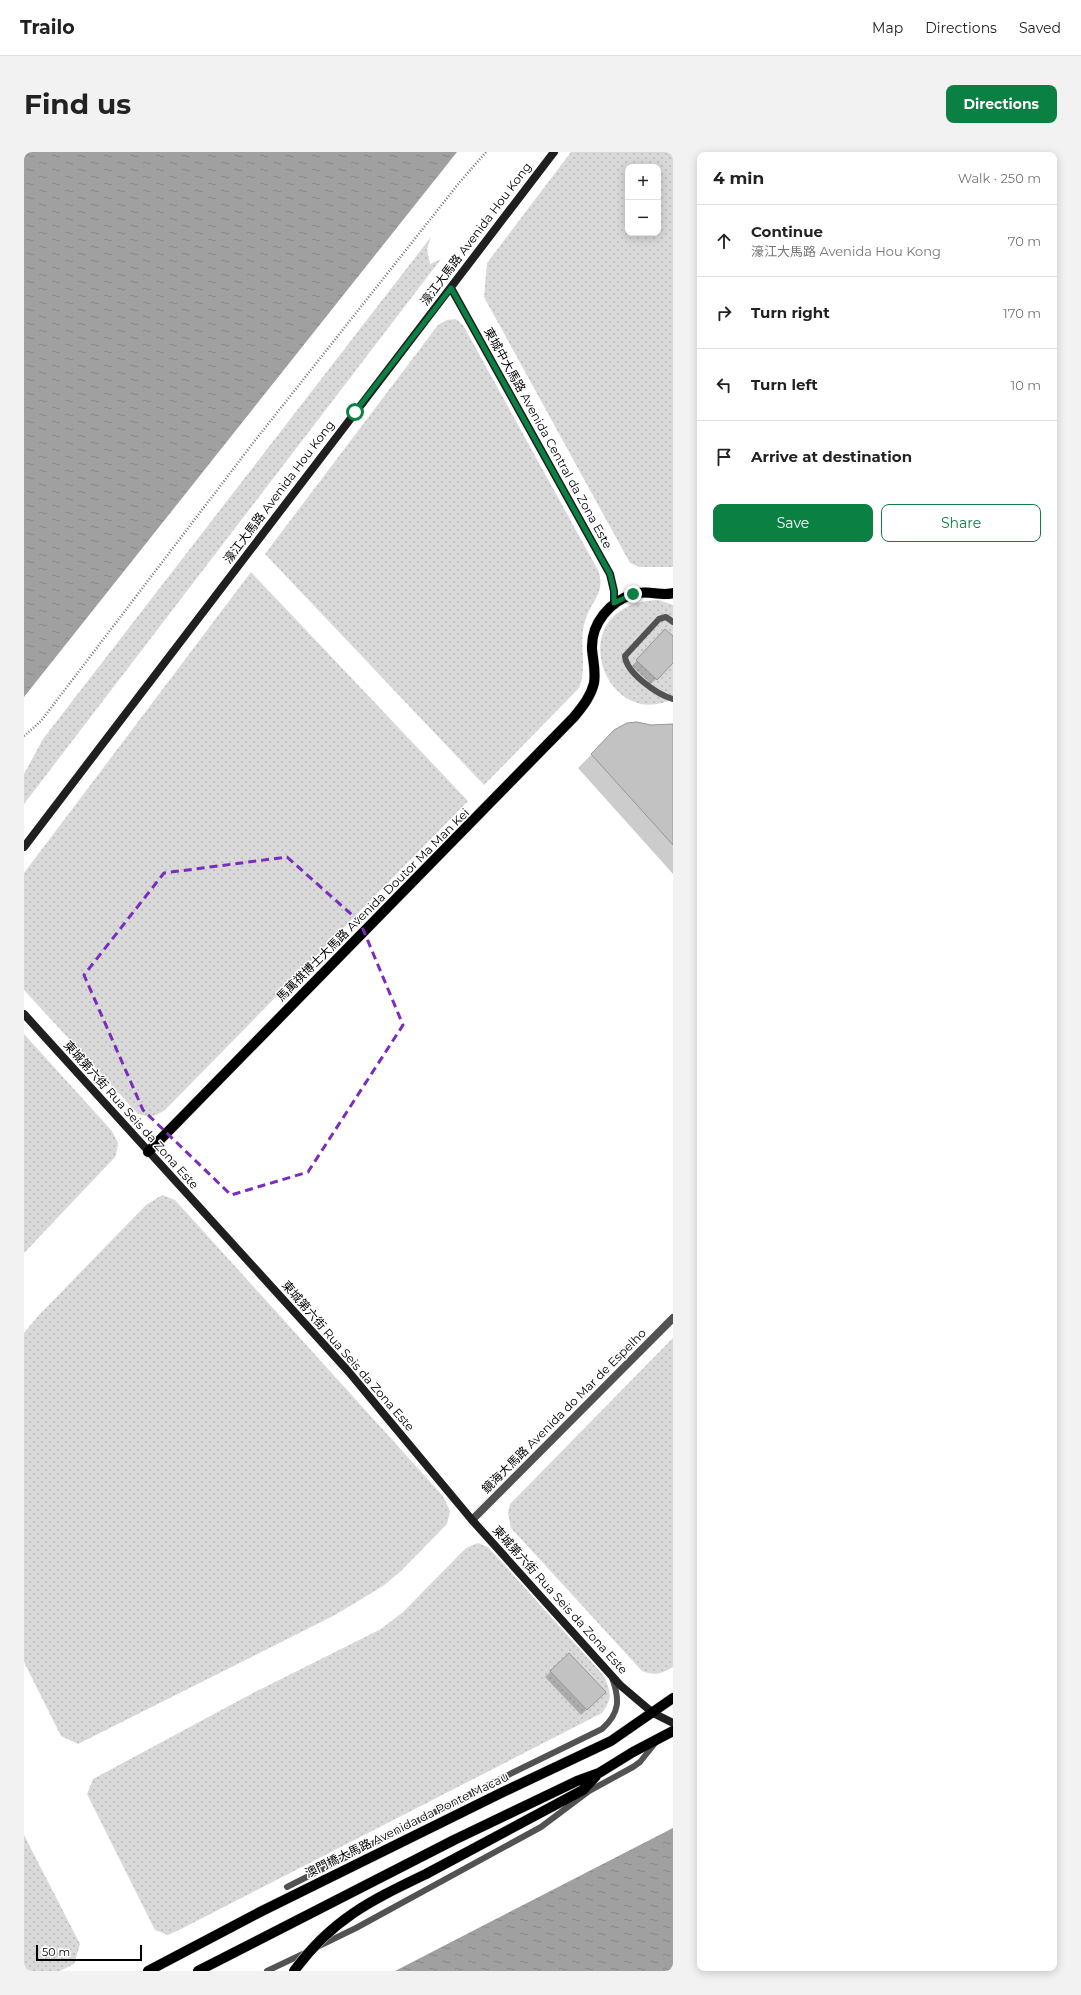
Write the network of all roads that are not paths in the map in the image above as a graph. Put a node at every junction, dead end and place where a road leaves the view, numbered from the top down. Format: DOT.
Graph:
graph roads {
  1 [pos="554,152"];
  2 [pos="451,288"];
  3 [pos="670,594"];
  4 [pos="614,603"];
  5 [pos="673,622"];
  6 [pos="673,699"];
  7 [pos="24,846"];
  8 [pos="24,1014"];
  9 [pos="148,1152"];
  10 [pos="673,1318"];
  11 [pos="472,1520"];
  12 [pos="611,1675"];
  13 [pos="673,1698"];
  14 [pos="653,1712"];
  15 [pos="673,1723"];
  16 [pos="673,1731"];
  17 [pos="660,1738"];
  18 [pos="599,1774"];
  19 [pos="287,1886"];
  20 [pos="148,1971"];
  21 [pos="198,1971"];
  22 [pos="267,1971"];
  23 [pos="294,1971"];
  1 -- 2 [label="main road, 濠江大馬路 Avenida Hou Kong"];
  2 -- 4 [label="main road, 東城中大馬路 Avenida Central da Zona Este"];
  2 -- 7 [label="main road, 濠江大馬路 Avenida Hou Kong"];
  3 -- 4 [label="main road"];
  4 -- 9 [label="main road, 馬萬祺博士大馬路 Avenida Doutor Ma Man Kei"];
  5 -- 6 [label="lane"];
  8 -- 9 [label="main road, 東城第六街 Rua Seis da Zona Este"];
  9 -- 11 [label="main road, 東城第六街 Rua Seis da Zona Este"];
  10 -- 11 [label="street, 鏡海大馬路 Avenida do Mar de Espelho"];
  11 -- 12 [label="main road, 東城第六街 Rua Seis da Zona Este"];
  12 -- 14 [label="main road, 東城第六街 Rua Seis da Zona Este"];
  12 -- 19 [label="lane"];
  13 -- 14 [label="main road, 澳門橋大馬路 Avenida da Ponte Macau"];
  14 -- 15 [label="main road, 東城第六街 Rua Seis da Zona Este"];
  14 -- 20 [label="main road, 澳門橋大馬路 Avenida da Ponte Macau"];
  16 -- 17 [label="main road"];
  17 -- 18 [label="main road"];
  17 -- 22 [label="lane"];
  18 -- 21 [label="main road"];
  18 -- 23 [label="main road, bridge"];
}
